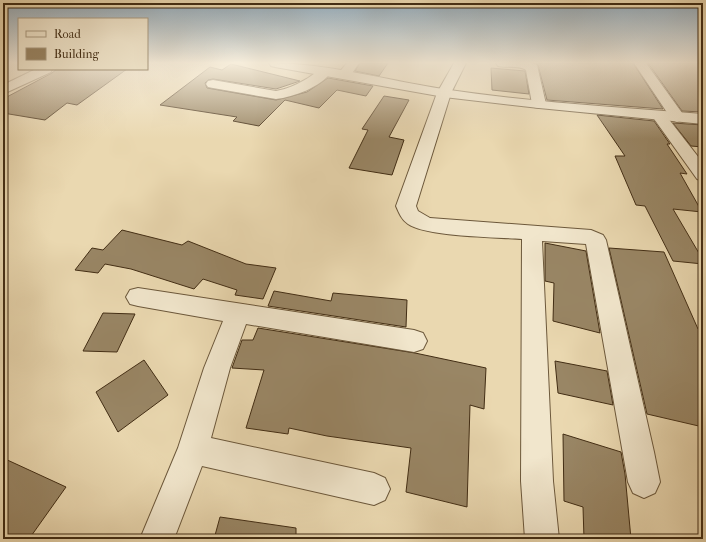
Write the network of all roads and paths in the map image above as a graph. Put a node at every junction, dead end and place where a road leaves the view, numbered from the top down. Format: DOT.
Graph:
graph roads {
  1 [pos="238,88"];
  2 [pos="298,88"];
  3 [pos="418,88"];
  4 [pos="447,88"];
  5 [pos="536,88"];
  6 [pos="658,88"];
  7 [pos="444,93"];
  8 [pos="539,104"];
  9 [pos="659,116"];
  10 [pos="677,116"];
  11 [pos="703,119"];
  12 [pos="703,175"];
  13 [pos="532,234"];
  14 [pos="138,297"];
  15 [pos="238,312"];
  16 [pos="414,342"];
  17 [pos="193,448"];
  18 [pos="644,482"];
  19 [pos="374,489"];
  20 [pos="157,539"];
  21 [pos="542,539"];
  1 -- 2 [label="street"];
  3 -- 7 [label="street"];
  4 -- 7 [label="street"];
  5 -- 8 [label="street"];
  6 -- 10 [label="street"];
  7 -- 8 [label="street"];
  7 -- 13 [label="street"];
  8 -- 9 [label="street"];
  9 -- 10 [label="street"];
  9 -- 12 [label="street"];
  10 -- 11 [label="street"];
  13 -- 18 [label="street"];
  13 -- 21 [label="street"];
  14 -- 15 [label="street"];
  15 -- 16 [label="street"];
  15 -- 17 [label="street"];
  17 -- 19 [label="street"];
  17 -- 20 [label="street"];
}
